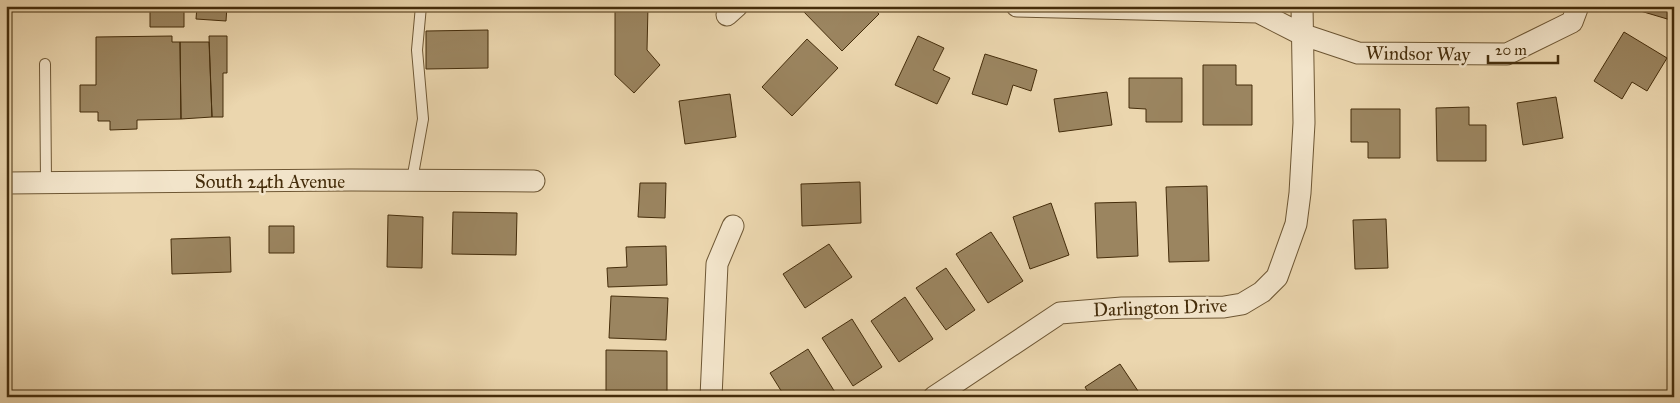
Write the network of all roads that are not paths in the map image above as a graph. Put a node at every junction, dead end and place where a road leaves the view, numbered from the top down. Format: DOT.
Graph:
graph roads {
  1 [pos="421,6"];
  2 [pos="1018,6"];
  3 [pos="1302,6"];
  4 [pos="1578,6"];
  5 [pos="1301,34"];
  6 [pos="45,64"];
  7 [pos="412,180"];
  8 [pos="534,181"];
  9 [pos="46,182"];
  10 [pos="6,183"];
  11 [pos="733,226"];
  12 [pos="711,397"];
  13 [pos="934,397"];
  1 -- 7 [label="lane"];
  2 -- 5 [label="street, Windsor Way"];
  3 -- 5 [label="street, Darlington Drive"];
  4 -- 5 [label="street, Windsor Way"];
  5 -- 13 [label="street, Darlington Drive"];
  6 -- 9 [label="lane"];
  7 -- 8 [label="street, South 24th Avenue"];
  7 -- 9 [label="street, South 24th Avenue"];
  9 -- 10 [label="street, South 24th Avenue"];
  11 -- 12 [label="street"];
}
